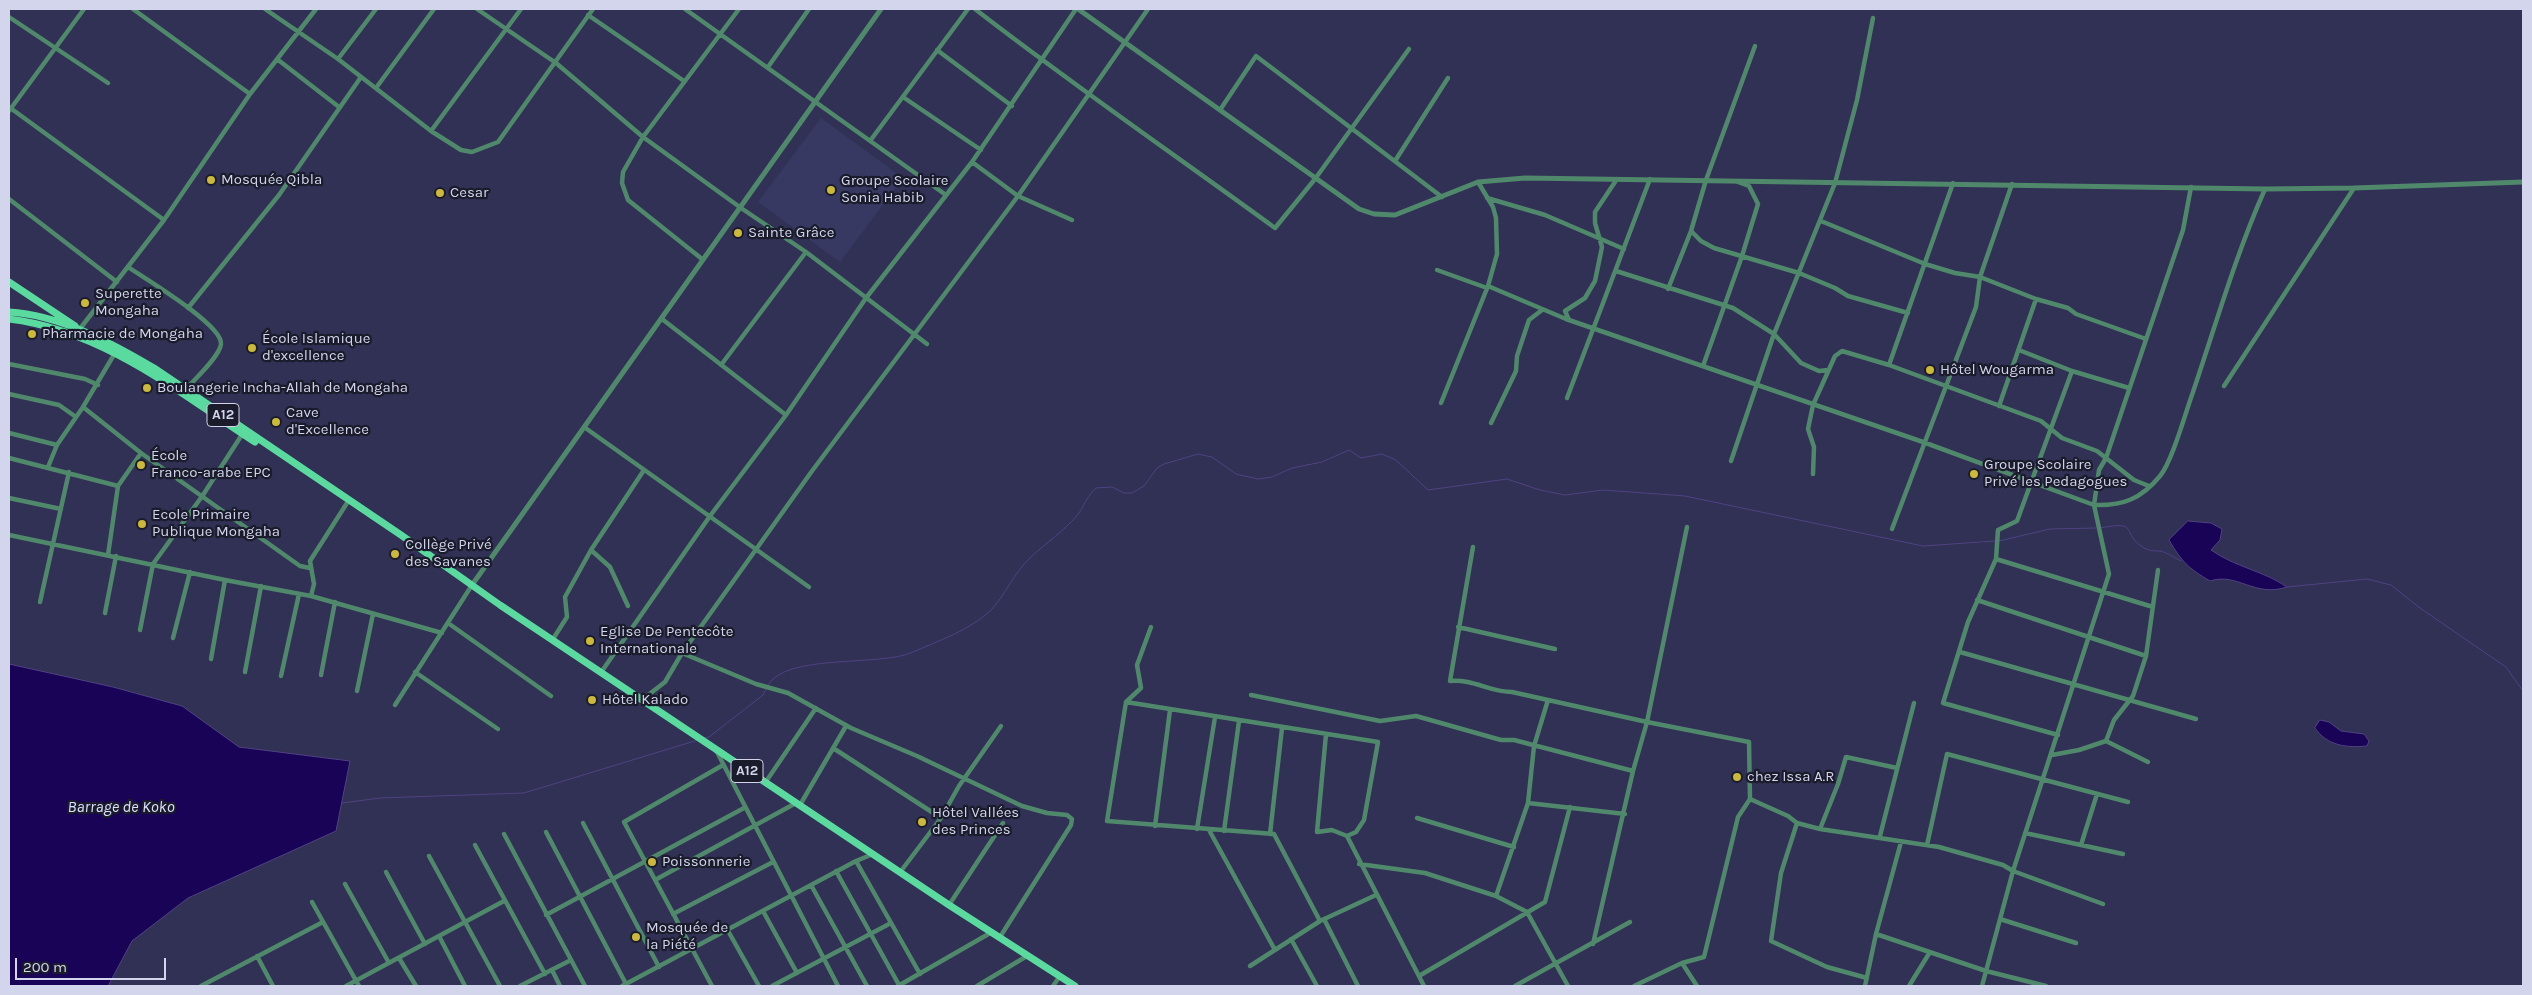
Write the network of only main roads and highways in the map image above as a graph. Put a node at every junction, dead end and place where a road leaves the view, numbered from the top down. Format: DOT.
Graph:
graph roads {
  1 [pos="9,282"];
  2 [pos="32,297"];
  3 [pos="9,312"];
  4 [pos="23,312"];
  5 [pos="9,319"];
  6 [pos="79,333"];
  7 [pos="244,432"];
  8 [pos="422,552"];
  9 [pos="1075,986"];
  1 -- 2 [label="main road, A12"];
  2 -- 4 [label="main road"];
  2 -- 6 [label="main road, A12"];
  3 -- 4 [label="main road, A12"];
  4 -- 6 [label="main road, A12"];
  5 -- 6 [label="main road, A12"];
  6 -- 7 [label="main road, A12"];
  6 -- 7 [label="main road, A12"];
  7 -- 8 [label="main road, A12"];
  7 -- 8 [label="main road, A12"];
  8 -- 9 [label="main road, A12"];
}
